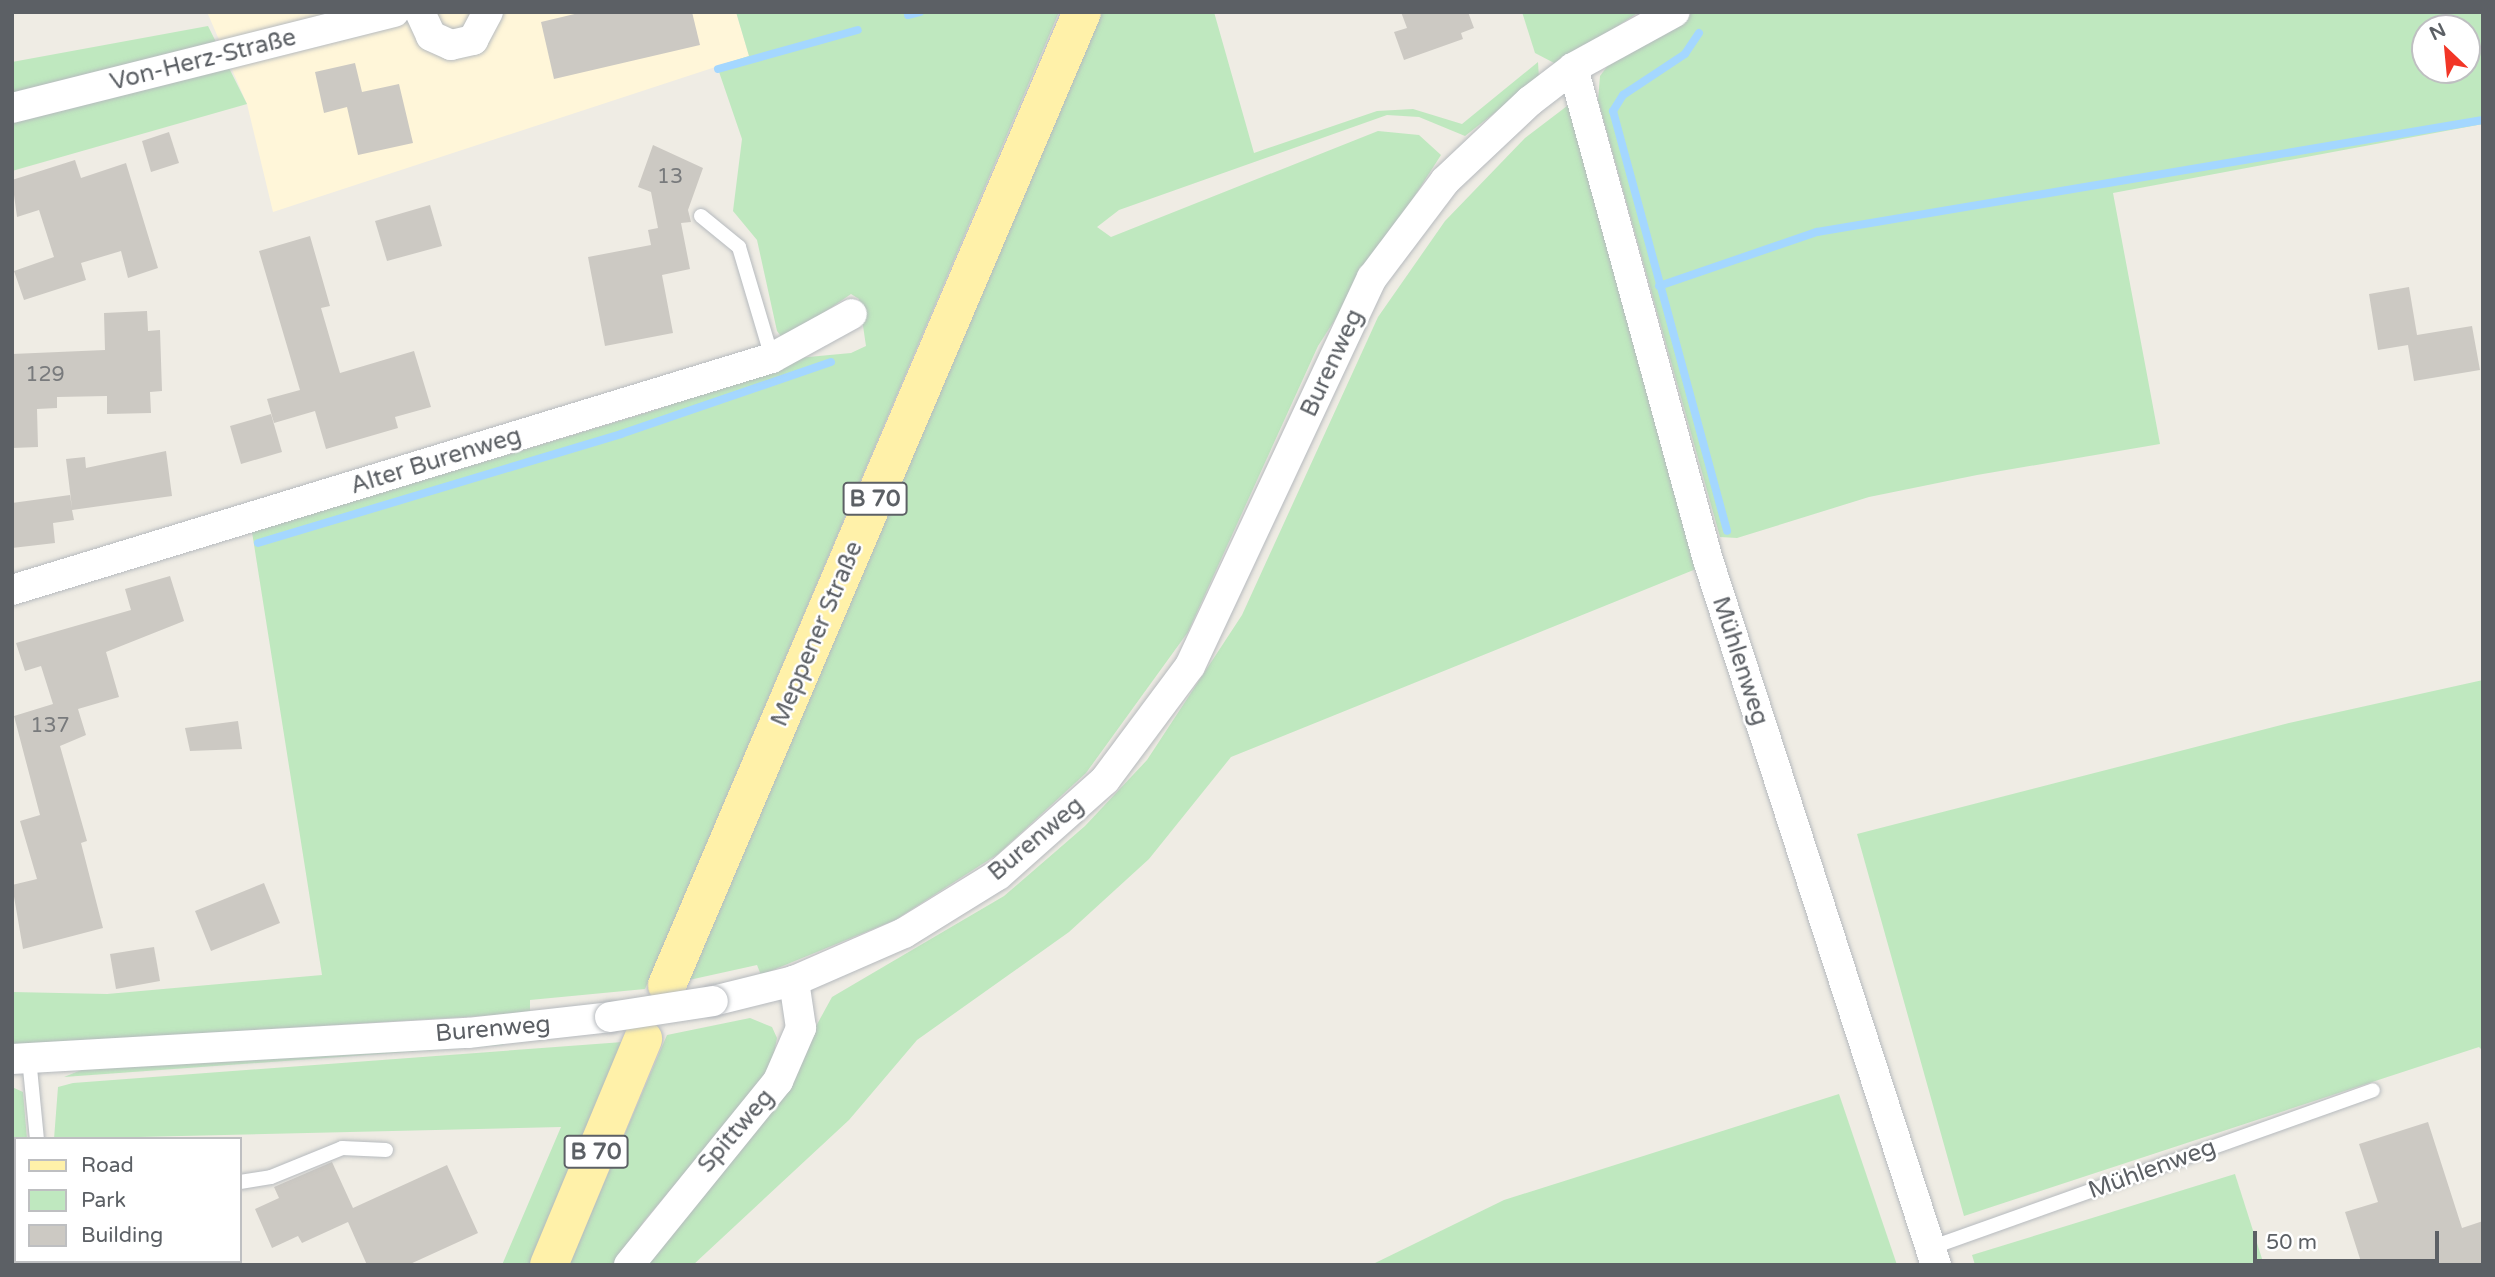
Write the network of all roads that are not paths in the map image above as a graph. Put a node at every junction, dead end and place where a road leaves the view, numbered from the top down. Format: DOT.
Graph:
graph roads {
  1 [pos="394,12"];
  2 [pos="420,12"];
  3 [pos="488,12"];
  4 [pos="1082,12"];
  5 [pos="1674,12"];
  6 [pos="1573,68"];
  7 [pos="12,108"];
  8 [pos="701,216"];
  9 [pos="852,314"];
  10 [pos="772,358"];
  11 [pos="12,590"];
  12 [pos="794,981"];
  13 [pos="667,985"];
  14 [pos="643,1039"];
  15 [pos="21,1059"];
  16 [pos="2373,1090"];
  17 [pos="37,1137"];
  18 [pos="386,1150"];
  19 [pos="242,1182"];
  20 [pos="1933,1256"];
  21 [pos="549,1265"];
  22 [pos="629,1265"];
  1 -- 7 [label="street, Von-Herz-Straße"];
  2 -- 3 [label="street"];
  4 -- 13 [label="main road, Meppener Straße / B 70"];
  5 -- 6 [label="street, Burenweg"];
  6 -- 12 [label="street, Burenweg"];
  6 -- 20 [label="street, Mühlenweg"];
  8 -- 10 [label="lane"];
  9 -- 10 [label="street, Alter Burenweg"];
  10 -- 11 [label="street, Alter Burenweg"];
  12 -- 15 [label="street, Burenweg, bridge"];
  12 -- 22 [label="street, Spittweg"];
  14 -- 21 [label="main road, B 70"];
  15 -- 17 [label="lane"];
  16 -- 20 [label="lane, Mühlenweg"];
  18 -- 19 [label="lane"];
}
